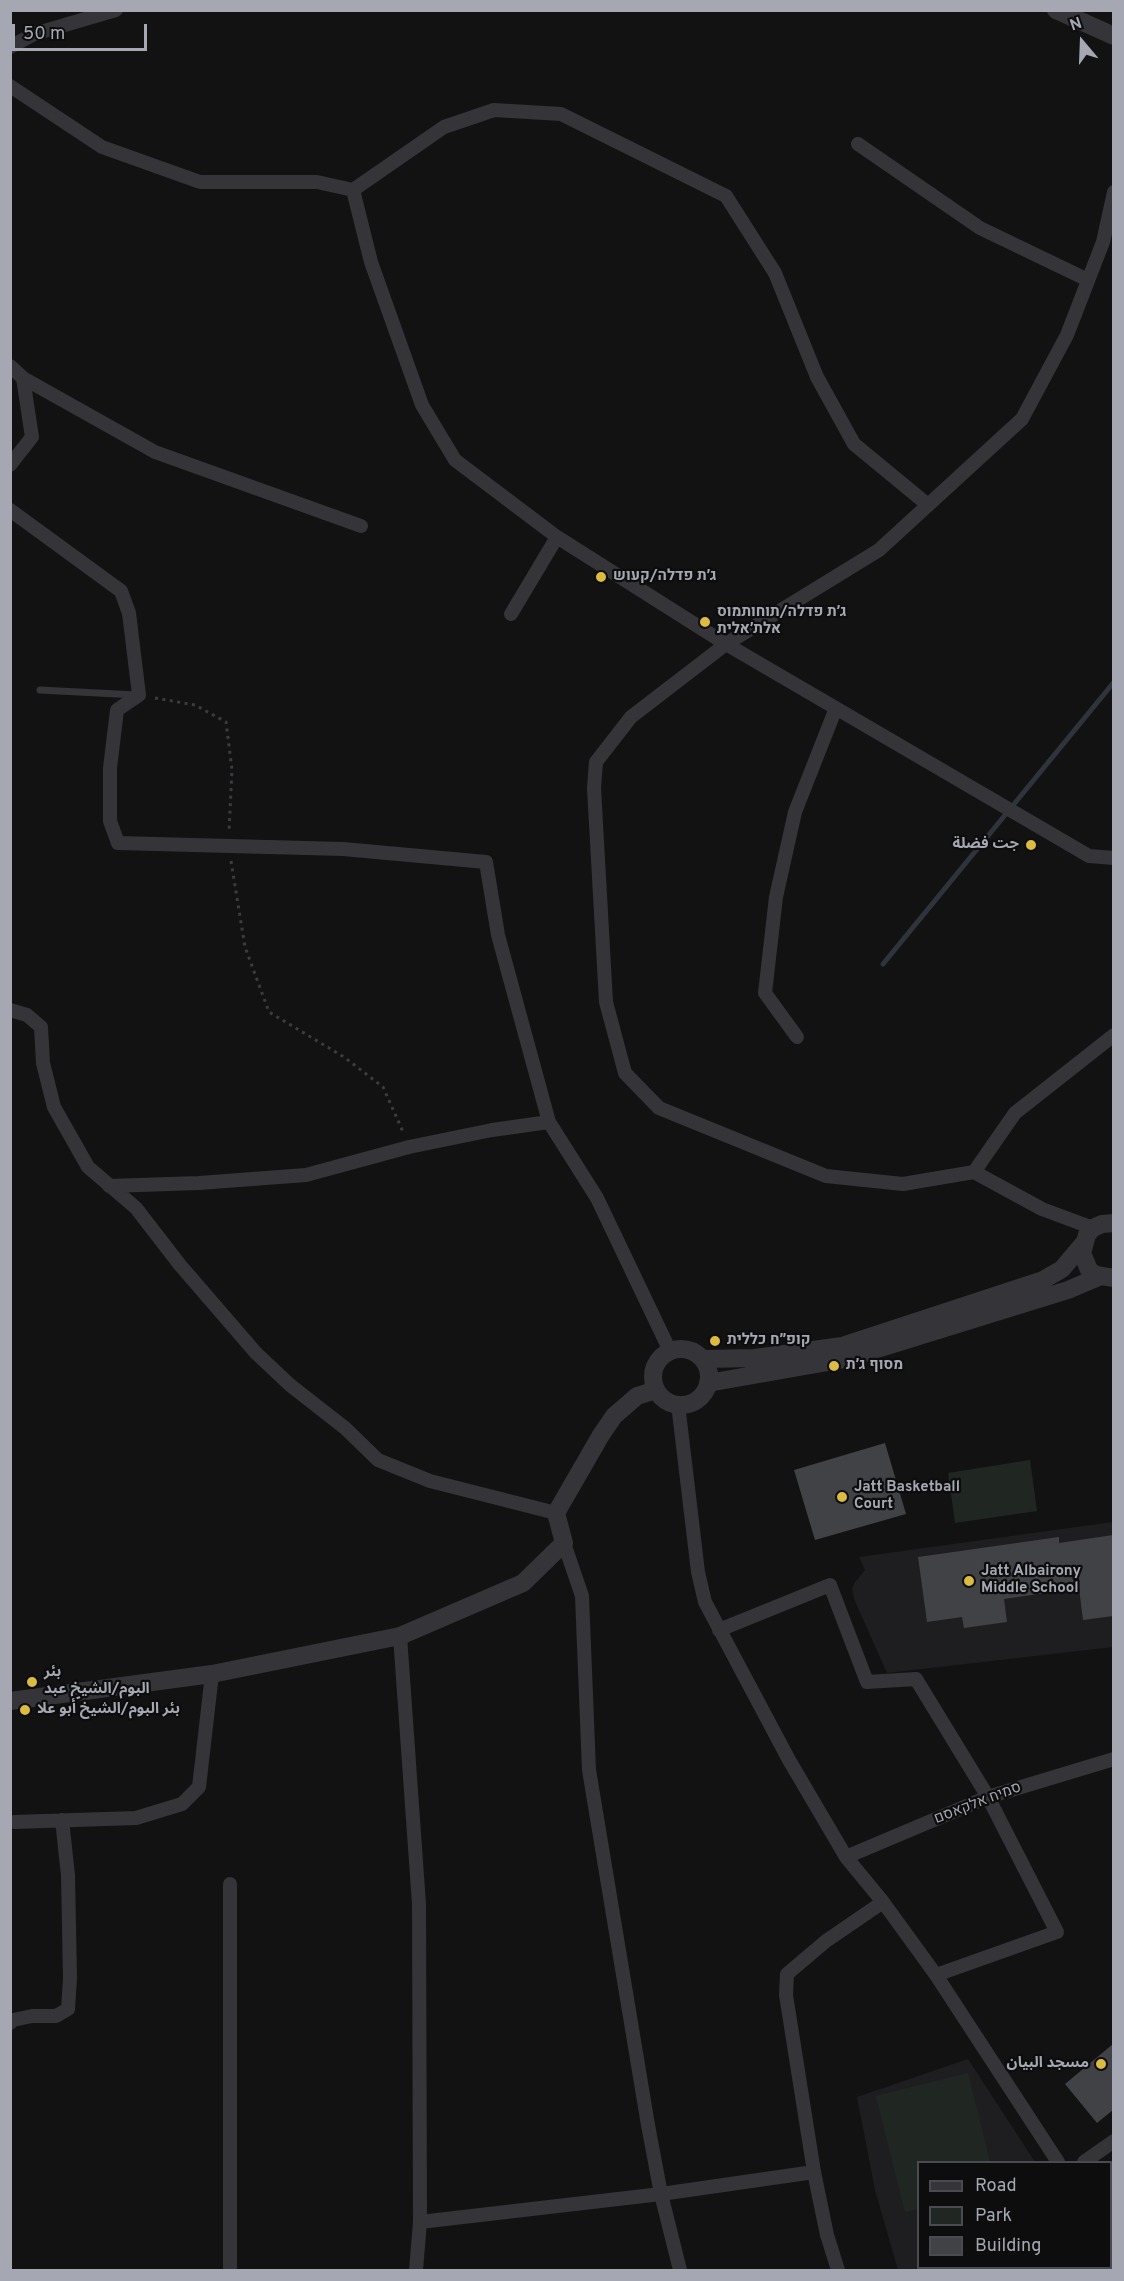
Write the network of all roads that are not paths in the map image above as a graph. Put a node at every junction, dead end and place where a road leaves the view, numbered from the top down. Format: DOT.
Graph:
graph roads {
  1 [pos="116,10"];
  2 [pos="1056,10"];
  3 [pos="1113,36"];
  4 [pos="10,47"];
  5 [pos="10,86"];
  6 [pos="858,144"];
  7 [pos="353,190"];
  8 [pos="1113,192"];
  9 [pos="1088,280"];
  10 [pos="10,366"];
  11 [pos="23,378"];
  12 [pos="10,465"];
  13 [pos="928,506"];
  14 [pos="10,510"];
  15 [pos="361,526"];
  16 [pos="557,537"];
  17 [pos="511,614"];
  18 [pos="726,644"];
  19 [pos="40,690"];
  20 [pos="139,695"];
  21 [pos="836,708"];
  22 [pos="1113,858"];
  23 [pos="10,1010"];
  24 [pos="1113,1035"];
  25 [pos="797,1037"];
  26 [pos="549,1122"];
  27 [pos="974,1172"];
  28 [pos="110,1185"];
  29 [pos="1113,1223"];
  30 [pos="1093,1228"];
  31 [pos="1083,1244"];
  32 [pos="1107,1277"];
  33 [pos="670,1351"];
  34 [pos="703,1359"];
  35 [pos="708,1383"];
  36 [pos="656,1390"];
  37 [pos="678,1404"];
  38 [pos="556,1513"];
  39 [pos="564,1543"];
  40 [pos="719,1630"];
  41 [pos="400,1636"];
  42 [pos="212,1674"];
  43 [pos="10,1701"];
  44 [pos="1113,1759"];
  45 [pos="988,1797"];
  46 [pos="62,1820"];
  47 [pos="14,1821"];
  48 [pos="846,1857"];
  49 [pos="230,1884"];
  50 [pos="883,1902"];
  51 [pos="936,1975"];
  52 [pos="10,2023"];
  53 [pos="1113,2141"];
  54 [pos="1057,2161"];
  55 [pos="1087,2161"];
  56 [pos="814,2172"];
  57 [pos="661,2193"];
  58 [pos="420,2222"];
  59 [pos="230,2271"];
  60 [pos="416,2271"];
  61 [pos="680,2271"];
  62 [pos="838,2271"];
  1 -- 4 [label="street"];
  2 -- 3 [label="street"];
  5 -- 7 [label="street"];
  6 -- 9 [label="street"];
  7 -- 13 [label="street"];
  7 -- 16 [label="street"];
  8 -- 9 [label="street"];
  9 -- 13 [label="street"];
  10 -- 11 [label="street"];
  11 -- 12 [label="street"];
  11 -- 15 [label="street"];
  13 -- 18 [label="street"];
  14 -- 20 [label="street"];
  16 -- 17 [label="street"];
  16 -- 18 [label="street"];
  18 -- 21 [label="street"];
  18 -- 27 [label="street"];
  19 -- 20 [label="lane"];
  20 -- 26 [label="street"];
  21 -- 22 [label="street"];
  21 -- 25 [label="street"];
  23 -- 28 [label="street"];
  24 -- 27 [label="street"];
  26 -- 28 [label="street"];
  26 -- 33 [label="street"];
  27 -- 30 [label="street"];
  28 -- 38 [label="street"];
  29 -- 30 [label="street"];
  30 -- 31 [label="street"];
  31 -- 32 [label="street"];
  31 -- 34 [label="street"];
  32 -- 35 [label="street"];
  33 -- 34 [label="street"];
  33 -- 36 [label="street"];
  34 -- 35 [label="street"];
  35 -- 37 [label="street"];
  36 -- 37 [label="street"];
  36 -- 38 [label="street"];
  37 -- 40 [label="street"];
  38 -- 39 [label="street"];
  39 -- 41 [label="street"];
  39 -- 57 [label="street"];
  40 -- 45 [label="street"];
  40 -- 48 [label="street"];
  41 -- 42 [label="street"];
  41 -- 58 [label="street"];
  42 -- 43 [label="street"];
  42 -- 46 [label="street"];
  44 -- 45 [label="street, סמיח אלקאסם"];
  45 -- 48 [label="street, סמיח אלקאסם"];
  45 -- 51 [label="street"];
  46 -- 47 [label="street"];
  46 -- 52 [label="street"];
  48 -- 50 [label="street"];
  49 -- 59 [label="street"];
  50 -- 51 [label="street"];
  50 -- 56 [label="street"];
  51 -- 54 [label="street"];
  53 -- 55 [label="street"];
  56 -- 57 [label="street"];
  56 -- 62 [label="street"];
  57 -- 58 [label="street"];
  57 -- 61 [label="street"];
  58 -- 60 [label="street"];
}
